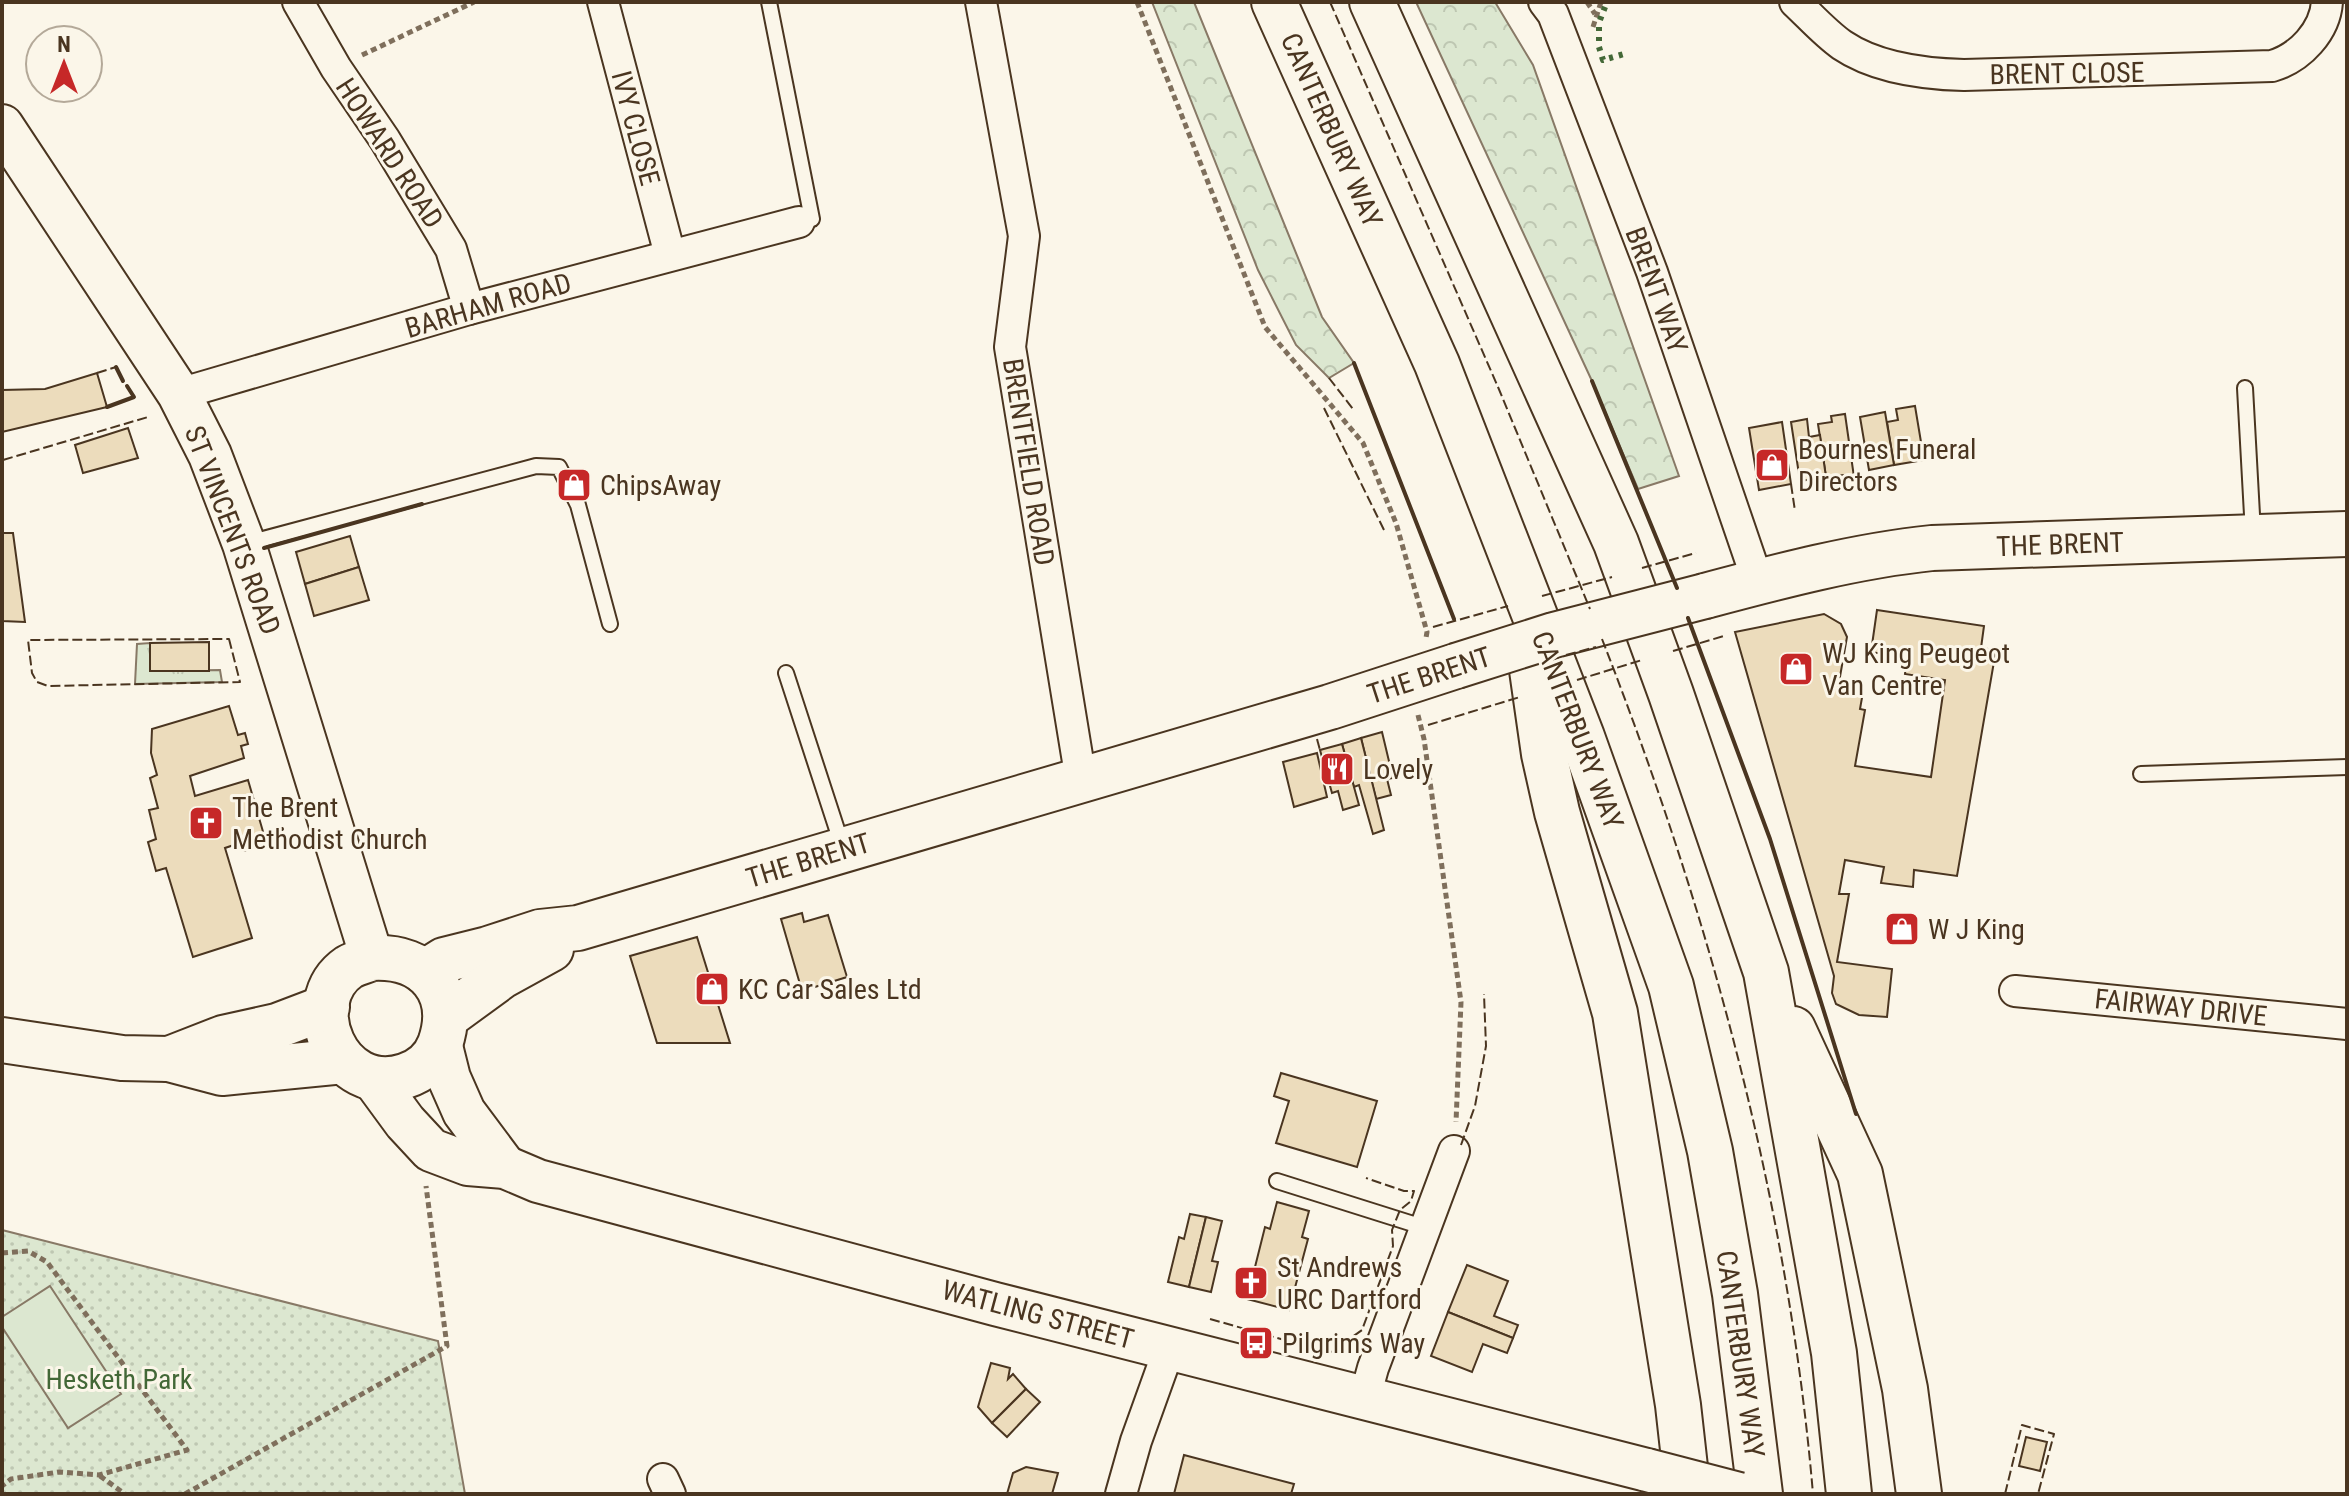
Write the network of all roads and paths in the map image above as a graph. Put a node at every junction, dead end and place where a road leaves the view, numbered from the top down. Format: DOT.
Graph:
graph roads {
  1 [pos="298,2"];
  2 [pos="474,2"];
  3 [pos="603,2"];
  4 [pos="769,2"];
  5 [pos="981,2"];
  6 [pos="1137,2"];
  7 [pos="1274,2"];
  8 [pos="1372,2"];
  9 [pos="1587,2"];
  10 [pos="1601,2"];
  11 [pos="1795,2"];
  12 [pos="2327,2"];
  13 [pos="1554,6"];
  14 [pos="1596,15"];
  15 [pos="1592,36"];
  16 [pos="336,68"];
  17 [pos="5,137"];
  18 [pos="799,222"];
  19 [pos="670,255"];
  20 [pos="469,309"];
  21 [pos="2245,388"];
  22 [pos="179,394"];
  23 [pos="2347,534"];
  24 [pos="2253,537"];
  25 [pos="244,544"];
  26 [pos="1518,575"];
  27 [pos="1758,582"];
  28 [pos="610,624"];
  29 [pos="1439,672"];
  30 [pos="786,673"];
  31 [pos="2347,767"];
  32 [pos="2141,774"];
  33 [pos="1081,780"];
  34 [pos="843,849"];
  35 [pos="578,928"];
  36 [pos="372,958"];
  37 [pos="425,972"];
  38 [pos="1766,972"];
  39 [pos="2015,991"];
  40 [pos="327,1007"];
  41 [pos="2347,1024"];
  42 [pos="443,1029"];
  43 [pos="2,1040"];
  44 [pos="169,1059"];
  45 [pos="358,1069"];
  46 [pos="1454,1151"];
  47 [pos="505,1167"];
  48 [pos="425,1178"];
  49 [pos="1277,1181"];
  50 [pos="1426,1228"];
  51 [pos="2,1253"];
  52 [pos="1169,1349"];
  53 [pos="1365,1397"];
  54 [pos="99,1475"];
  55 [pos="2,1486"];
  56 [pos="125,1494"];
  57 [pos="185,1494"];
  58 [pos="1121,1494"];
  59 [pos="1688,1494"];
  60 [pos="1739,1494"];
  61 [pos="1760,1494"];
  62 [pos="1849,1494"];
  63 [pos="1919,1494"];
  1 -- 16 [label="street, HOWARD ROAD"];
  2 -- 16 [label="path"];
  3 -- 19 [label="street, IVY CLOSE"];
  4 -- 18 [label="lane"];
  5 -- 33 [label="street, BRENTFIELD ROAD"];
  6 -- 29 [label="path"];
  7 -- 26 [label="main road, CANTERBURY WAY"];
  8 -- 38 [label="main road"];
  9 -- 14 [label="path"];
  10 -- 14 [label="path"];
  11 -- 12 [label="street, BRENT CLOSE"];
  13 -- 27 [label="street, BRENT WAY"];
  14 -- 15 [label="path"];
  16 -- 20 [label="street, HOWARD ROAD"];
  17 -- 22 [label="main road, ST VINCENTS ROAD"];
  18 -- 19 [label="street, BARHAM ROAD"];
  19 -- 20 [label="street, BARHAM ROAD"];
  20 -- 22 [label="street, BARHAM ROAD"];
  21 -- 24 [label="lane"];
  22 -- 25 [label="main road, ST VINCENTS ROAD"];
  23 -- 24 [label="main road, THE BRENT"];
  24 -- 27 [label="main road, THE BRENT"];
  25 -- 28 [label="lane"];
  25 -- 36 [label="main road, ST VINCENTS ROAD"];
  26 -- 59 [label="main road"];
  26 -- 61 [label="main road, CANTERBURY WAY"];
  27 -- 29 [label="main road, THE BRENT, bridge"];
  29 -- 33 [label="main road, THE BRENT"];
  29 -- 46 [label="path"];
  30 -- 34 [label="lane"];
  31 -- 32 [label="lane"];
  33 -- 34 [label="main road, THE BRENT"];
  34 -- 35 [label="main road, THE BRENT"];
  35 -- 37 [label="main road, THE BRENT"];
  35 -- 42 [label="main road, THE BRENT"];
  36 -- 37 [label="main road"];
  36 -- 40 [label="main road"];
  37 -- 42 [label="main road"];
  38 -- 62 [label="main road"];
  38 -- 63 [label="main road"];
  39 -- 41 [label="street, FAIRWAY DRIVE"];
  40 -- 44 [label="main road, THE BRENT"];
  40 -- 45 [label="main road"];
  42 -- 45 [label="main road, THE BRENT"];
  42 -- 47 [label="main road"];
  43 -- 44 [label="main road, THE BRENT"];
  44 -- 45 [label="main road, THE BRENT"];
  45 -- 47 [label="main road, WATLING STREET"];
  46 -- 50 [label="street"];
  47 -- 52 [label="main road, WATLING STREET"];
  48 -- 57 [label="path"];
  49 -- 50 [label="lane"];
  50 -- 53 [label="street"];
  51 -- 54 [label="path"];
  52 -- 53 [label="main road, WATLING STREET"];
  52 -- 58 [label="street"];
  53 -- 60 [label="main road, WATLING STREET, bridge"];
  54 -- 55 [label="path"];
  54 -- 56 [label="path"];
}
